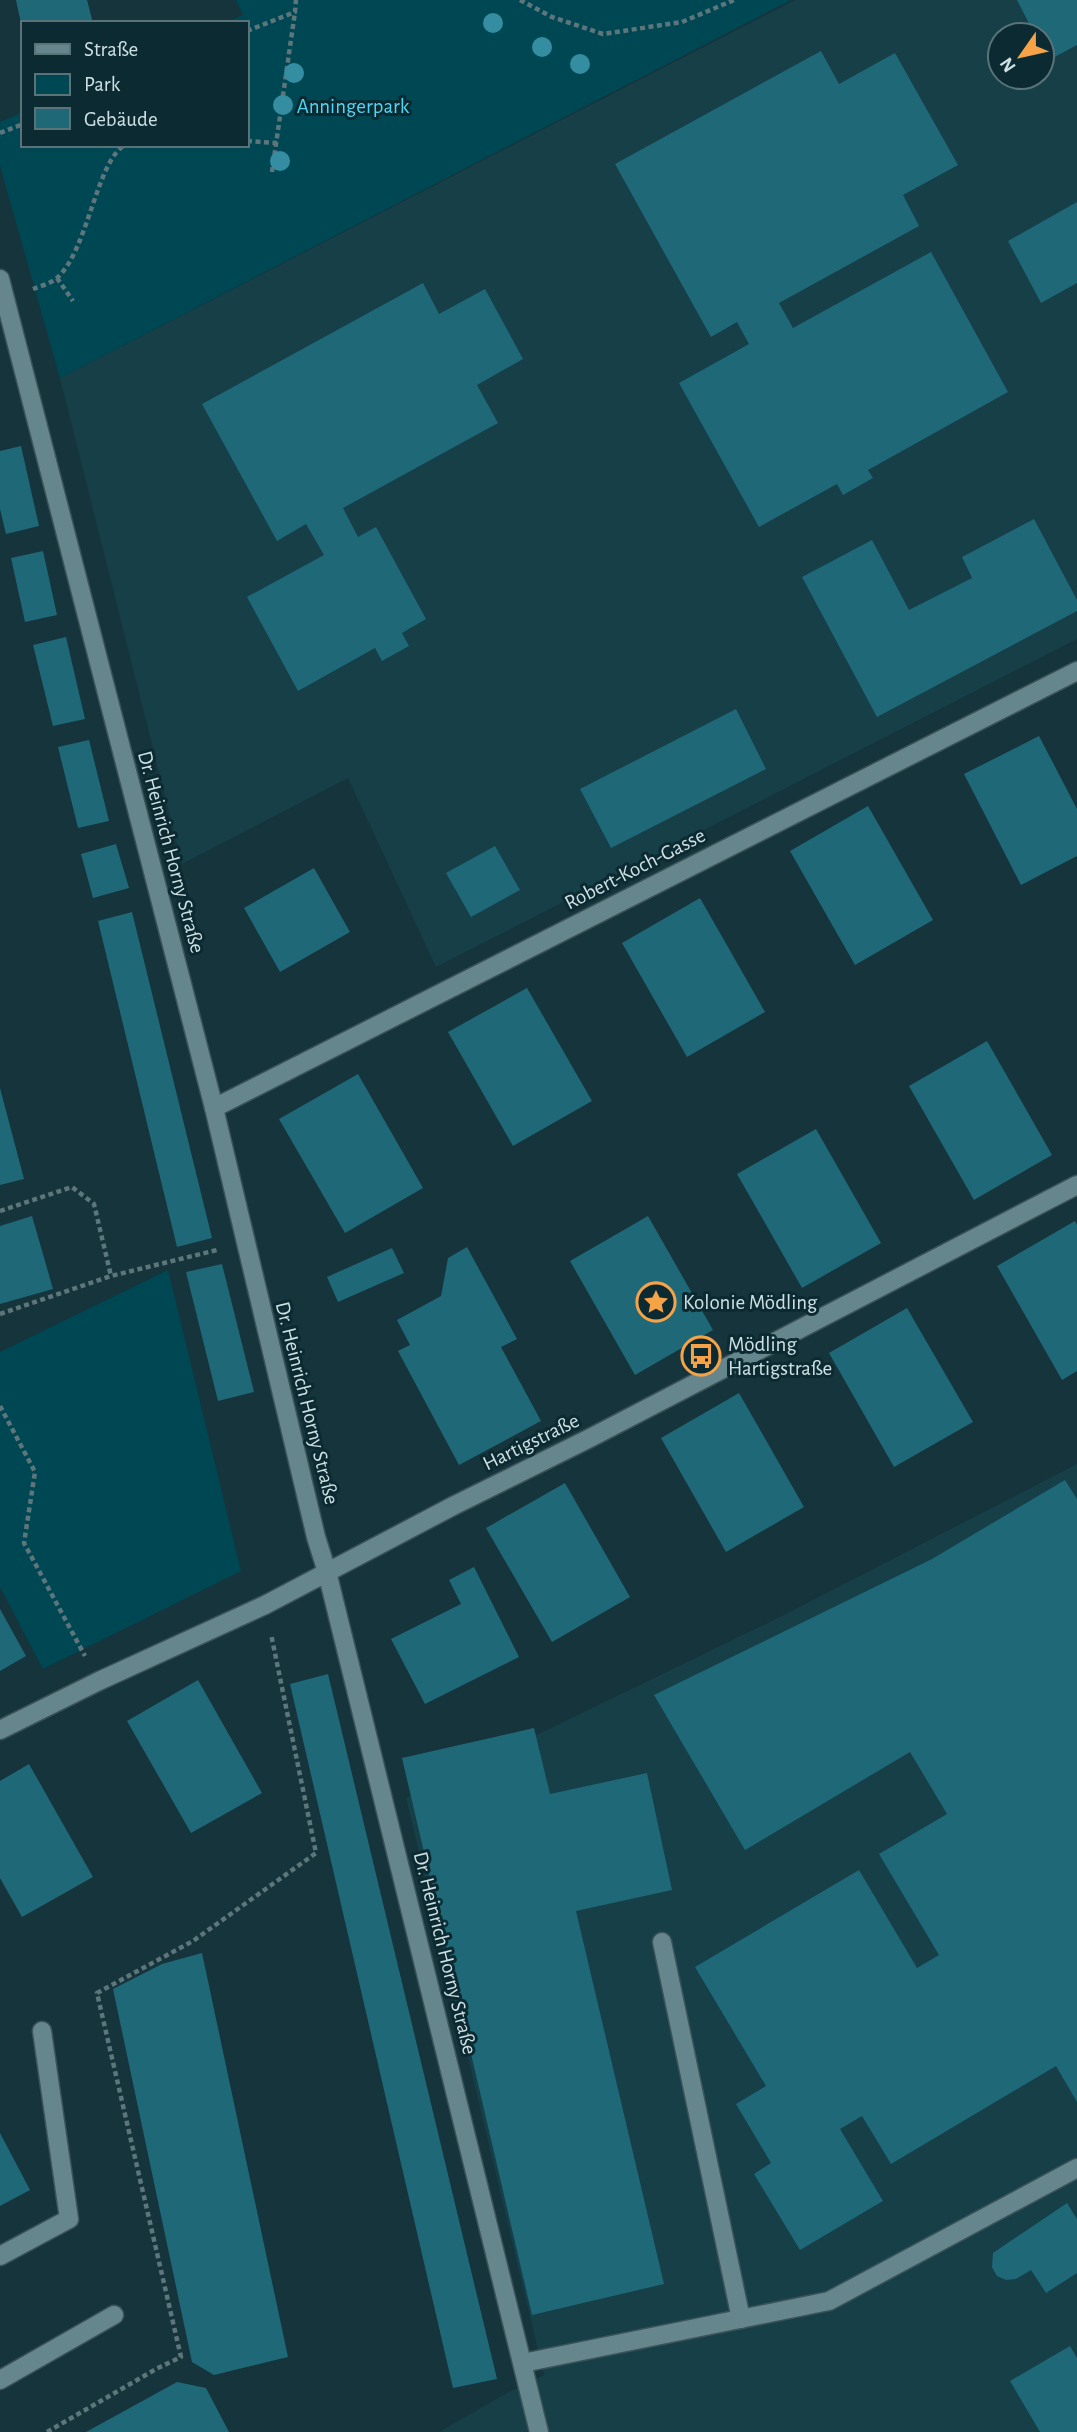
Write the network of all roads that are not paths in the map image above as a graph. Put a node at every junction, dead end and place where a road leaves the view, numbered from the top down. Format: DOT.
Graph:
graph roads {
  1 [pos="0,279"];
  2 [pos="1077,671"];
  3 [pos="214,1108"];
  4 [pos="1077,1185"];
  5 [pos="327,1572"];
  6 [pos="0,1730"];
  7 [pos="662,1941"];
  8 [pos="43,2031"];
  9 [pos="1077,2168"];
  10 [pos="0,2256"];
  11 [pos="114,2315"];
  12 [pos="741,2319"];
  13 [pos="523,2363"];
  14 [pos="0,2380"];
  15 [pos="539,2432"];
  1 -- 3 [label="street, Dr. Heinrich Horny Straße"];
  2 -- 3 [label="street, Robert-Koch-Gasse"];
  3 -- 5 [label="street, Dr. Heinrich Horny Straße"];
  4 -- 5 [label="street, Hartigstraße"];
  5 -- 6 [label="street, Hartigstraße"];
  5 -- 13 [label="street, Dr. Heinrich Horny Straße"];
  7 -- 12 [label="street"];
  8 -- 10 [label="street"];
  9 -- 12 [label="street"];
  11 -- 14 [label="street"];
  12 -- 13 [label="street"];
  13 -- 15 [label="street, Dr. Heinrich Horny Straße"];
}
